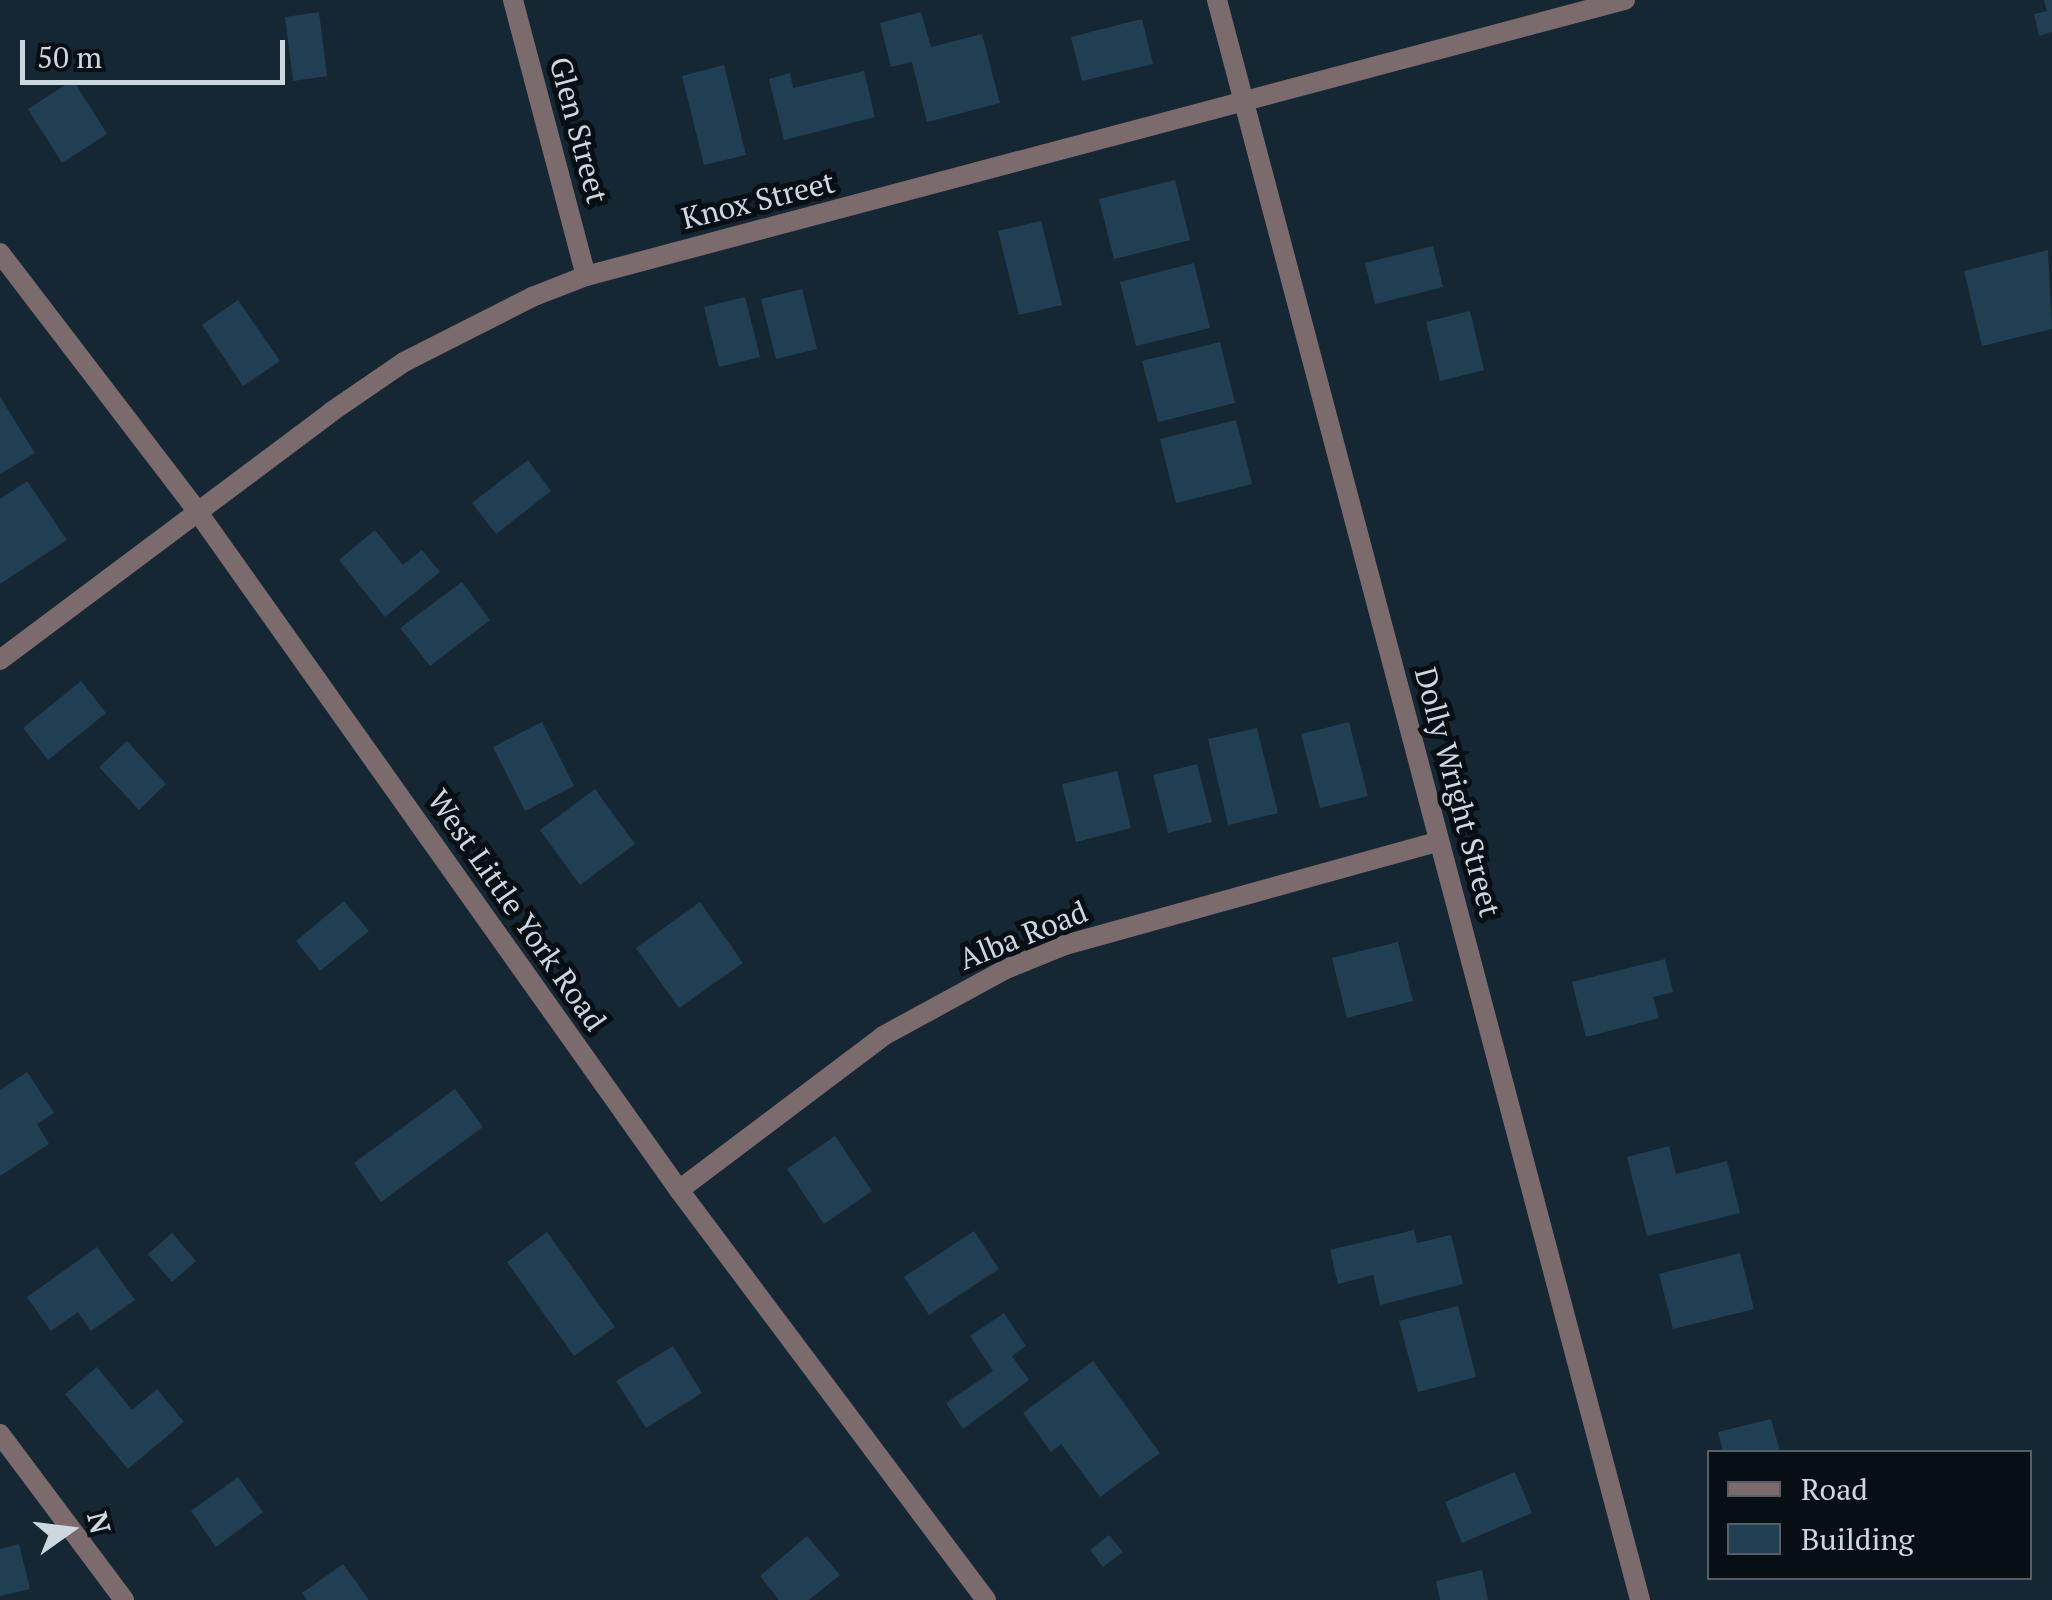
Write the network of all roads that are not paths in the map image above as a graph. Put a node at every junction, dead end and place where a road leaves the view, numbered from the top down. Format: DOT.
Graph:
graph roads {
  1 [pos="514,0"];
  2 [pos="1217,0"];
  3 [pos="1625,0"];
  4 [pos="1244,104"];
  5 [pos="0,254"];
  6 [pos="586,276"];
  7 [pos="197,511"];
  8 [pos="0,660"];
  9 [pos="1439,841"];
  10 [pos="679,1190"];
  11 [pos="0,1434"];
  12 [pos="124,1600"];
  13 [pos="986,1600"];
  14 [pos="1640,1600"];
  1 -- 6 [label="street, Glen Street"];
  2 -- 4 [label="street, Dolly Wright Street"];
  3 -- 4 [label="street, Knox Street"];
  4 -- 6 [label="street, Knox Street"];
  4 -- 9 [label="street, Dolly Wright Street"];
  5 -- 7 [label="street, West Little York Road"];
  6 -- 7 [label="street, Knox Street"];
  7 -- 8 [label="street, Knox Street"];
  7 -- 10 [label="street, West Little York Road"];
  9 -- 10 [label="street, Alba Road"];
  9 -- 14 [label="street, Dolly Wright Street"];
  10 -- 13 [label="street, West Little York Road"];
  11 -- 12 [label="street"];
}
